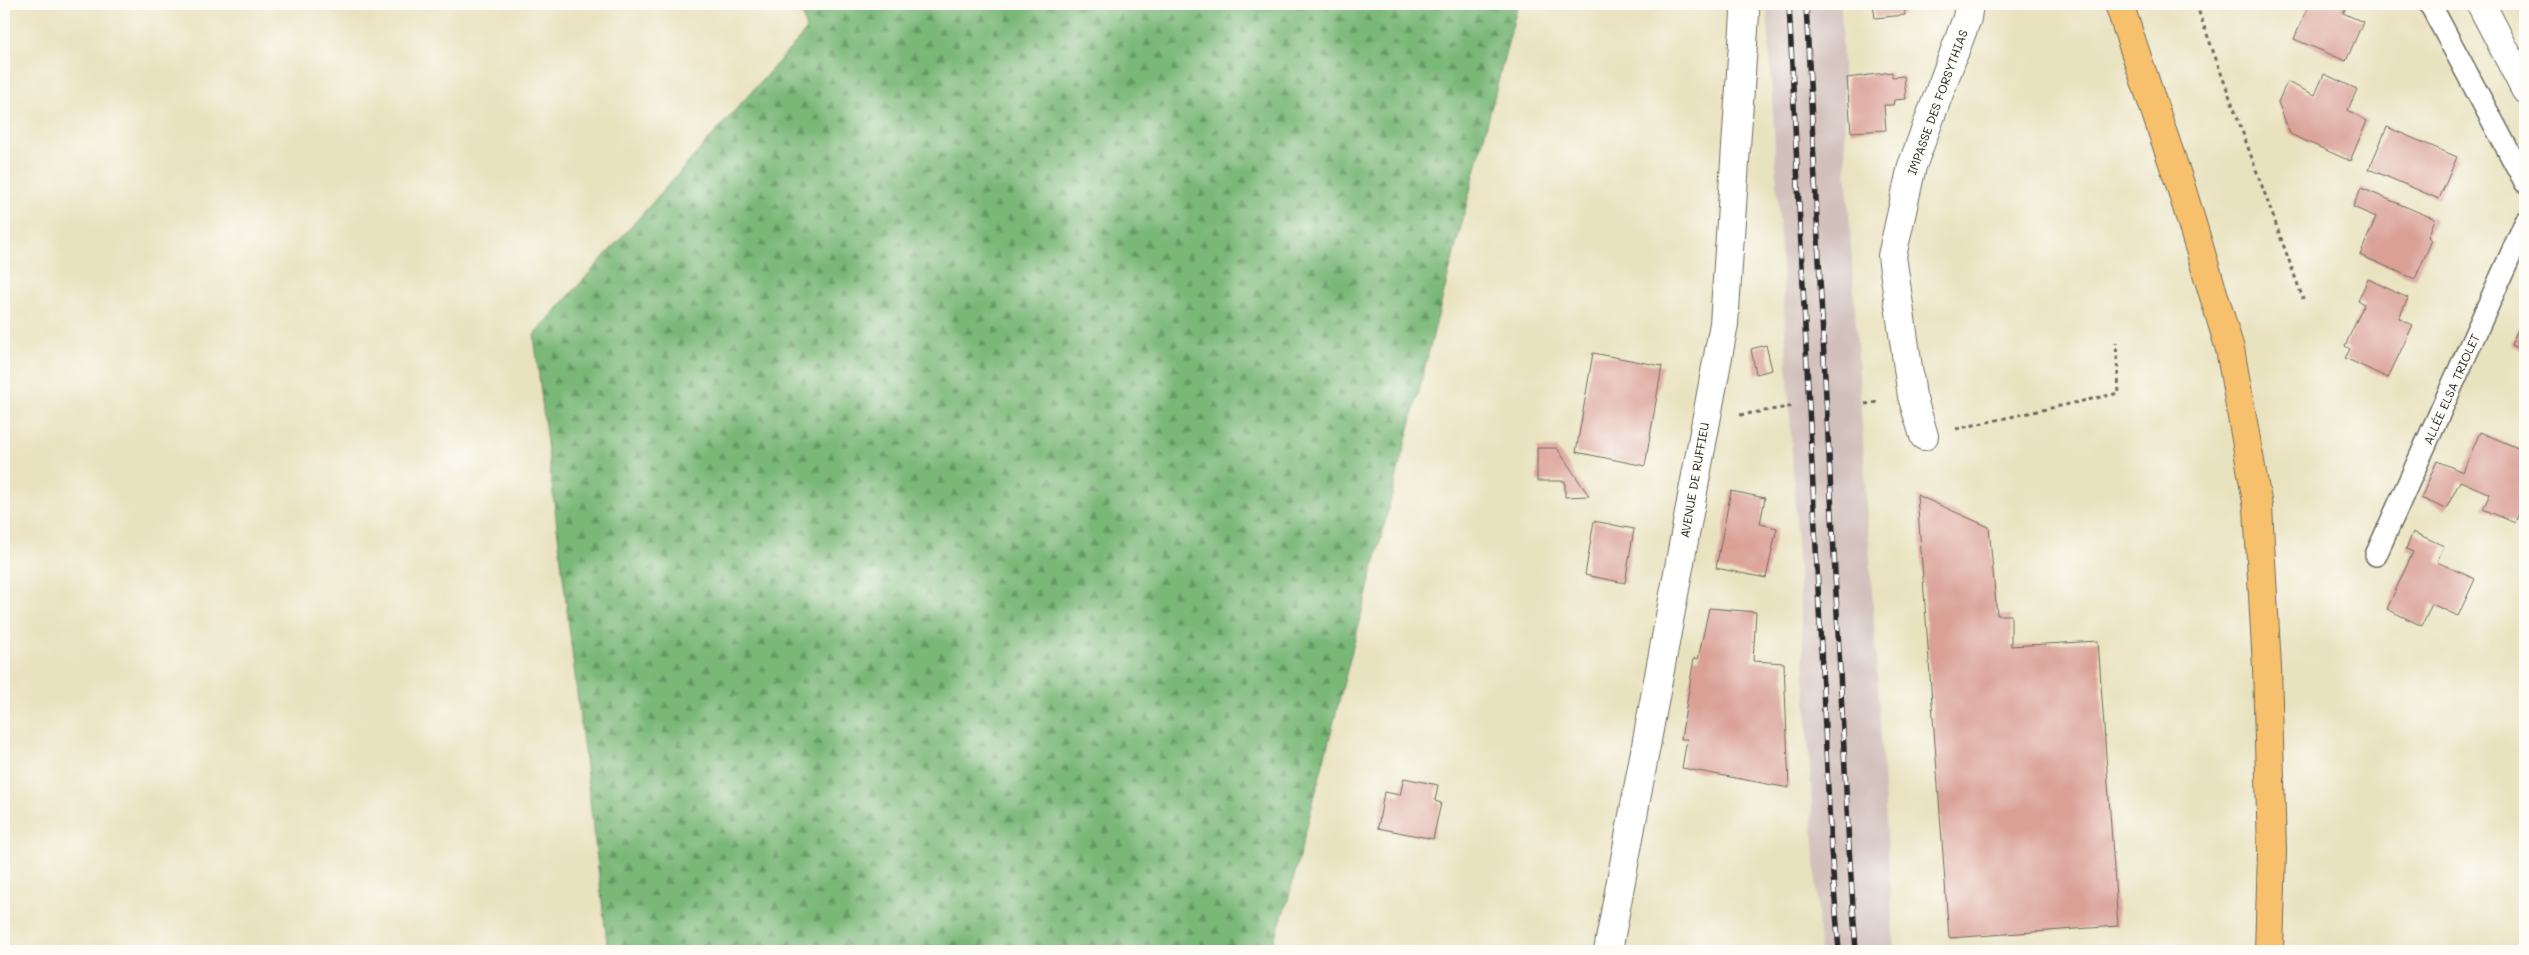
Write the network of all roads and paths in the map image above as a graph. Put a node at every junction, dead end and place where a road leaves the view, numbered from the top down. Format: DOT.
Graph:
graph roads {
  1 [pos="1744,4"];
  2 [pos="2119,4"];
  3 [pos="2196,4"];
  4 [pos="2430,4"];
  5 [pos="2481,4"];
  6 [pos="1966,8"];
  7 [pos="2525,89"];
  8 [pos="2525,182"];
  9 [pos="2525,223"];
  10 [pos="2303,299"];
  11 [pos="2116,343"];
  12 [pos="1795,406"];
  13 [pos="1705,421"];
  14 [pos="1924,436"];
  15 [pos="2376,555"];
  16 [pos="1608,951"];
  17 [pos="2269,951"];
  1 -- 13 [label="street, AVENUE DE RUFFIEU"];
  2 -- 17 [label="main road"];
  3 -- 10 [label="path"];
  4 -- 8 [label="lane"];
  5 -- 7 [label="street"];
  6 -- 14 [label="street, IMPASSE DES FORSYTHIAS"];
  9 -- 15 [label="lane, ALLÉE ELSA TRIOLET"];
  11 -- 14 [label="path"];
  12 -- 13 [label="path"];
  13 -- 16 [label="street, AVENUE DE RUFFIEU"];
}
